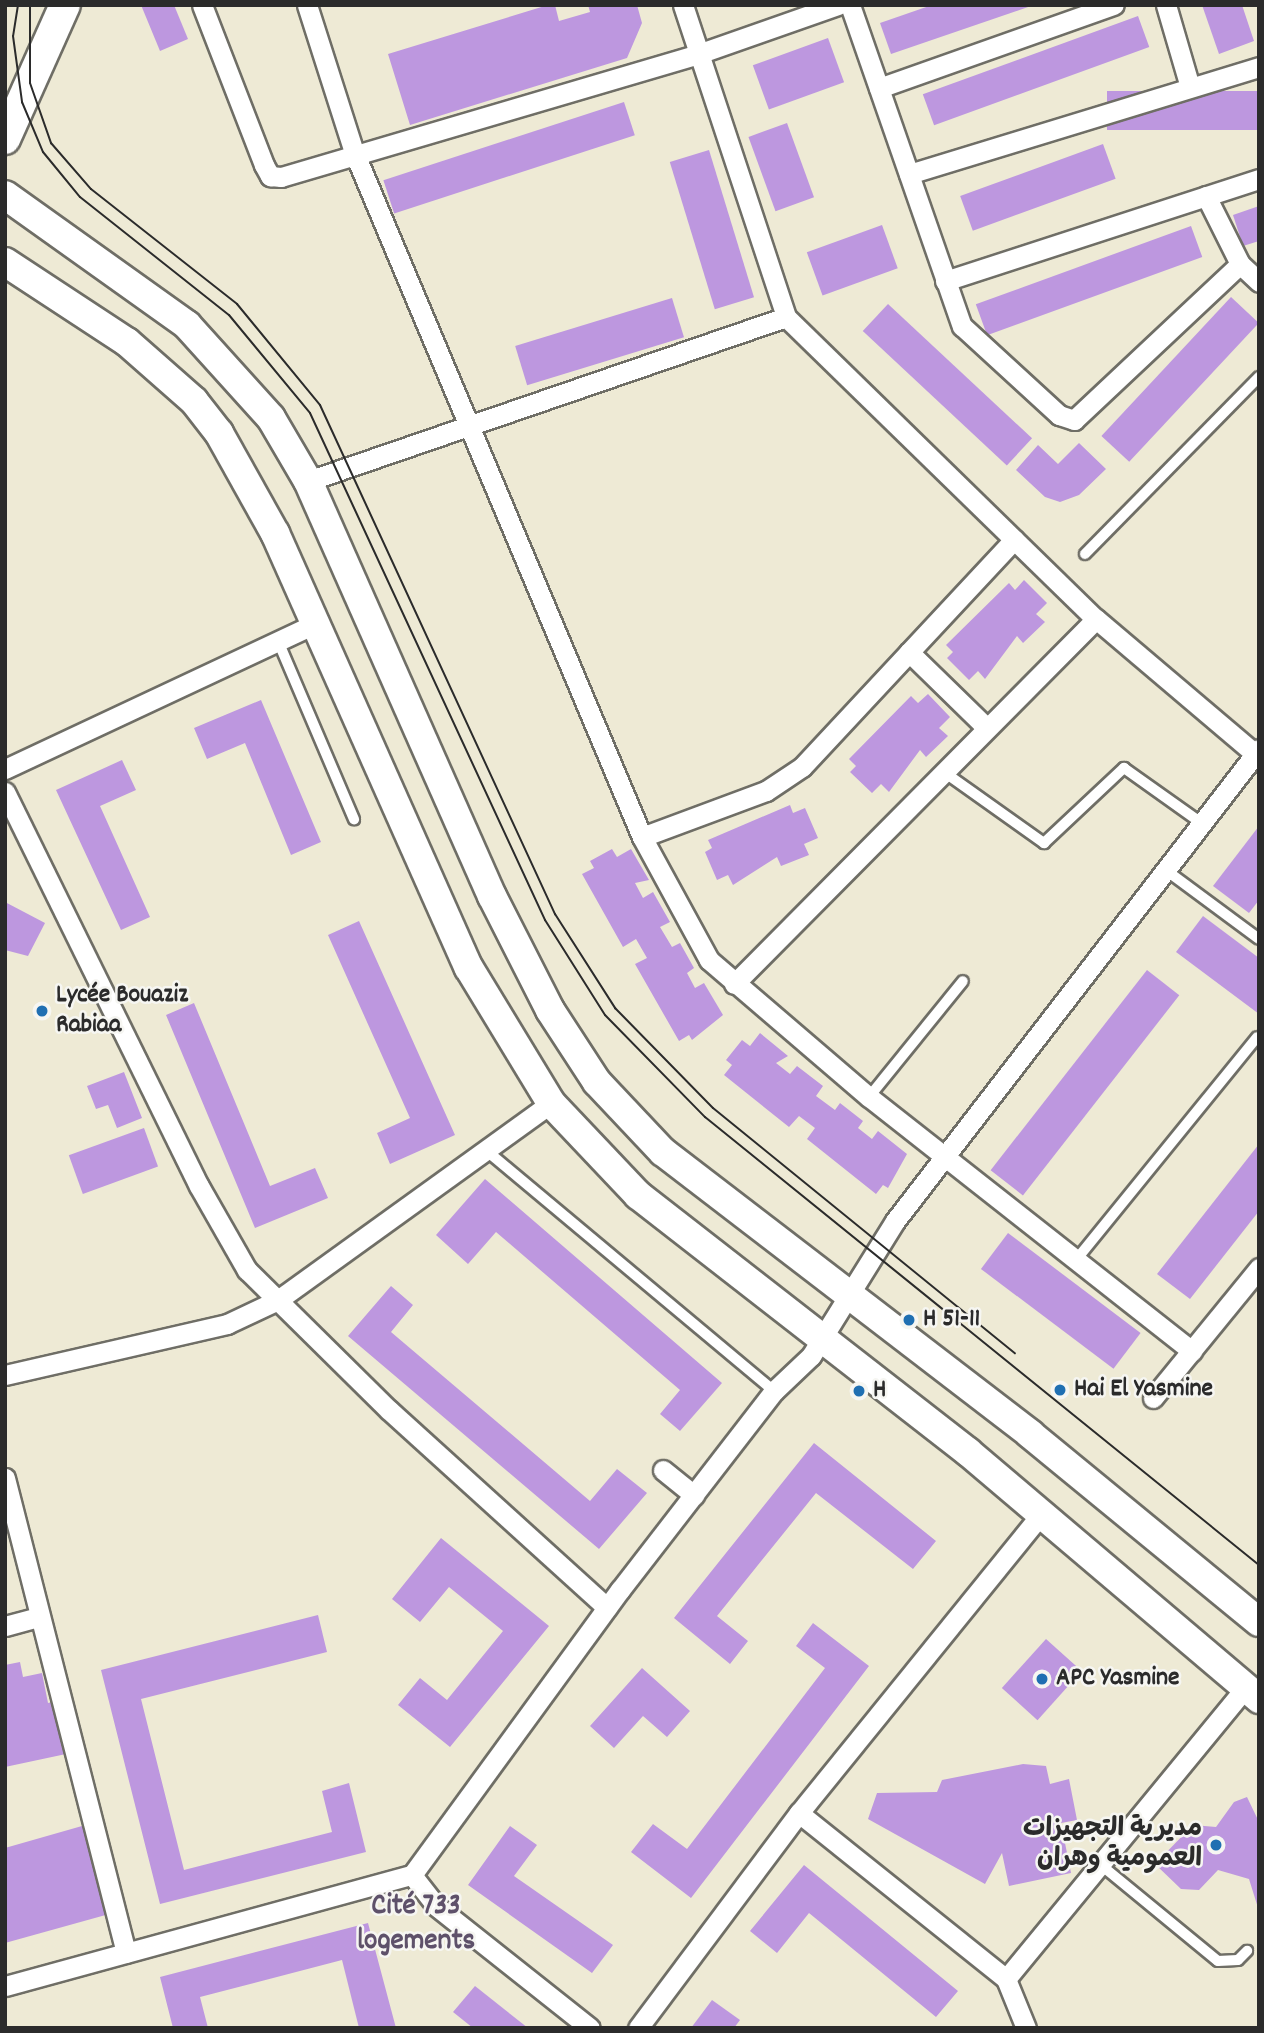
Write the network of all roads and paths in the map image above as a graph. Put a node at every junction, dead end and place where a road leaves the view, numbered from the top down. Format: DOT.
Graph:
graph roads {
  1 [pos="65,5"];
  2 [pos="202,5"];
  3 [pos="307,5"];
  4 [pos="683,5"];
  5 [pos="838,5"];
  6 [pos="850,5"];
  7 [pos="1114,5"];
  8 [pos="1166,5"];
  9 [pos="698,54"];
  10 [pos="1259,67"];
  11 [pos="1191,87"];
  12 [pos="879,88"];
  13 [pos="5,139"];
  14 [pos="354,152"];
  15 [pos="909,174"];
  16 [pos="1259,179"];
  17 [pos="5,195"];
  18 [pos="1206,196"];
  19 [pos="5,262"];
  20 [pos="1240,264"];
  21 [pos="945,281"];
  22 [pos="1259,282"];
  23 [pos="786,317"];
  24 [pos="1259,377"];
  25 [pos="468,423"];
  26 [pos="307,481"];
  27 [pos="1014,540"];
  28 [pos="1085,555"];
  29 [pos="1096,619"];
  30 [pos="316,624"];
  31 [pos="278,642"];
  32 [pos="909,652"];
  33 [pos="987,729"];
  34 [pos="1257,751"];
  35 [pos="5,769"];
  36 [pos="944,772"];
  37 [pos="5,792"];
  38 [pos="354,819"];
  39 [pos="1200,822"];
  40 [pos="642,837"];
  41 [pos="1163,867"];
  42 [pos="1259,939"];
  43 [pos="963,981"];
  44 [pos="734,984"];
  45 [pos="1257,1037"];
  46 [pos="869,1097"];
  47 [pos="551,1103"];
  48 [pos="487,1151"];
  49 [pos="946,1156"];
  50 [pos="1076,1261"];
  51 [pos="1259,1268"];
  52 [pos="853,1295"];
  53 [pos="278,1300"];
  54 [pos="820,1342"];
  55 [pos="1192,1351"];
  56 [pos="5,1375"];
  57 [pos="774,1391"];
  58 [pos="1153,1398"];
  59 [pos="663,1470"];
  60 [pos="5,1478"];
  61 [pos="694,1495"];
  62 [pos="1041,1514"];
  63 [pos="607,1608"];
  64 [pos="39,1617"];
  65 [pos="1259,1622"];
  66 [pos="5,1626"];
  67 [pos="1252,1694"];
  68 [pos="799,1813"];
  69 [pos="1101,1865"];
  70 [pos="412,1875"];
  71 [pos="1247,1951"];
  72 [pos="126,1953"];
  73 [pos="1006,1979"];
  74 [pos="5,1986"];
  75 [pos="590,2028"];
  76 [pos="638,2028"];
  77 [pos="1026,2028"];
  1 -- 13 [label="main road"];
  2 -- 14 [label="street"];
  3 -- 14 [label="street"];
  4 -- 9 [label="street"];
  5 -- 9 [label="street"];
  6 -- 12 [label="street"];
  7 -- 12 [label="street"];
  8 -- 11 [label="street"];
  9 -- 14 [label="street"];
  9 -- 23 [label="street"];
  10 -- 11 [label="street"];
  11 -- 15 [label="street"];
  12 -- 15 [label="street"];
  14 -- 25 [label="street"];
  15 -- 21 [label="street"];
  16 -- 18 [label="street"];
  17 -- 26 [label="main road"];
  18 -- 20 [label="street"];
  18 -- 21 [label="street"];
  19 -- 30 [label="main road"];
  20 -- 21 [label="street"];
  20 -- 22 [label="street"];
  23 -- 25 [label="street"];
  23 -- 27 [label="street"];
  24 -- 28 [label="lane"];
  25 -- 26 [label="street"];
  25 -- 40 [label="street"];
  26 -- 52 [label="main road"];
  27 -- 29 [label="street"];
  27 -- 32 [label="street"];
  29 -- 33 [label="street"];
  29 -- 34 [label="street"];
  30 -- 31 [label="street"];
  30 -- 47 [label="main road"];
  31 -- 35 [label="street"];
  31 -- 38 [label="lane"];
  32 -- 33 [label="street"];
  32 -- 40 [label="street"];
  33 -- 36 [label="street"];
  34 -- 39 [label="street"];
  36 -- 39 [label="lane"];
  36 -- 44 [label="street"];
  37 -- 53 [label="street"];
  39 -- 41 [label="street"];
  40 -- 44 [label="street"];
  41 -- 42 [label="lane"];
  41 -- 49 [label="street"];
  43 -- 46 [label="lane"];
  44 -- 46 [label="street"];
  45 -- 50 [label="lane"];
  46 -- 49 [label="street"];
  47 -- 48 [label="street"];
  47 -- 54 [label="main road"];
  48 -- 53 [label="street"];
  48 -- 57 [label="lane"];
  49 -- 50 [label="street"];
  49 -- 52 [label="street"];
  50 -- 55 [label="street"];
  51 -- 55 [label="street"];
  52 -- 54 [label="street"];
  52 -- 65 [label="main road"];
  53 -- 56 [label="street"];
  53 -- 63 [label="street"];
  54 -- 57 [label="street"];
  54 -- 62 [label="main road"];
  55 -- 58 [label="street"];
  57 -- 61 [label="street"];
  59 -- 61 [label="street"];
  60 -- 64 [label="street"];
  61 -- 63 [label="street"];
  62 -- 67 [label="main road"];
  62 -- 68 [label="street"];
  63 -- 70 [label="street"];
  64 -- 66 [label="street"];
  64 -- 72 [label="street"];
  67 -- 69 [label="street"];
  68 -- 73 [label="street"];
  68 -- 76 [label="street"];
  69 -- 71 [label="lane"];
  69 -- 73 [label="street"];
  70 -- 72 [label="street"];
  70 -- 75 [label="street"];
  72 -- 74 [label="street"];
  73 -- 77 [label="street"];
}
